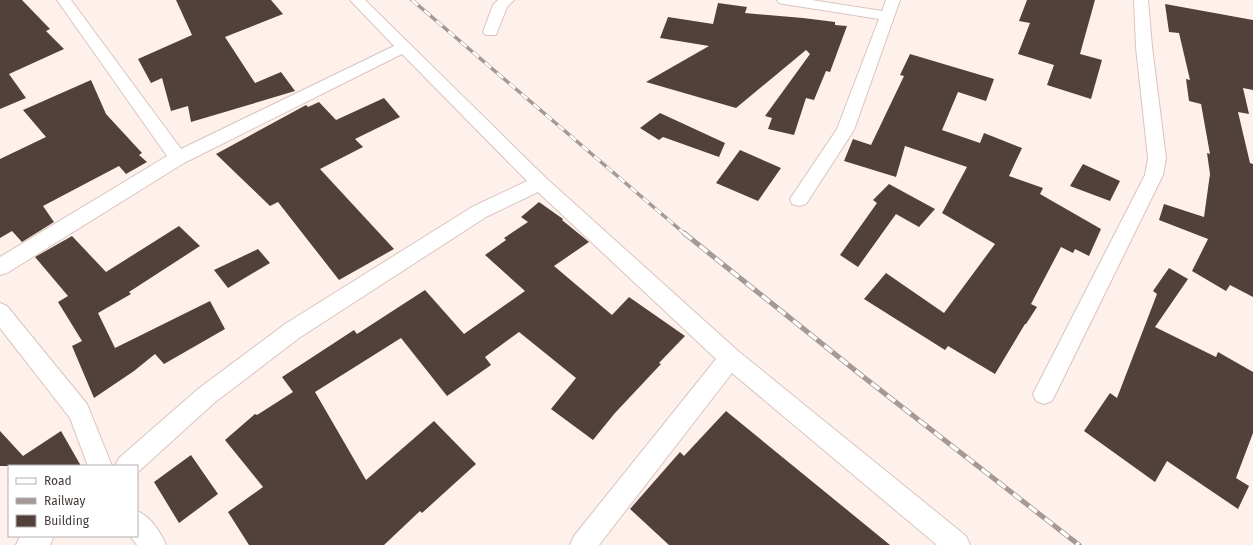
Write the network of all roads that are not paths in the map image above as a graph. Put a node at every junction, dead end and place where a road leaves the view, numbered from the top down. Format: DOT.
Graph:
graph roads {
  1 [pos="64,0"];
  2 [pos="357,0"];
  3 [pos="507,0"];
  4 [pos="784,0"];
  5 [pos="893,0"];
  6 [pos="1141,0"];
  7 [pos="887,16"];
  8 [pos="491,32"];
  9 [pos="404,47"];
  10 [pos="178,158"];
  11 [pos="540,183"];
  12 [pos="799,199"];
  13 [pos="0,267"];
  14 [pos="0,312"];
  15 [pos="730,358"];
  16 [pos="1044,394"];
  17 [pos="100,465"];
  18 [pos="128,465"];
  19 [pos="138,525"];
  20 [pos="40,537"];
  21 [pos="29,545"];
  22 [pos="153,545"];
  23 [pos="583,545"];
  24 [pos="957,545"];
  1 -- 10 [label="street"];
  2 -- 9 [label="street"];
  3 -- 8 [label="street"];
  4 -- 7 [label="street"];
  5 -- 7 [label="street"];
  6 -- 16 [label="street"];
  7 -- 12 [label="street"];
  9 -- 10 [label="street"];
  9 -- 11 [label="street"];
  10 -- 13 [label="street"];
  11 -- 15 [label="street"];
  11 -- 18 [label="street"];
  14 -- 17 [label="street"];
  15 -- 23 [label="street"];
  15 -- 24 [label="street"];
  19 -- 22 [label="street"];
  20 -- 21 [label="street"];
}
